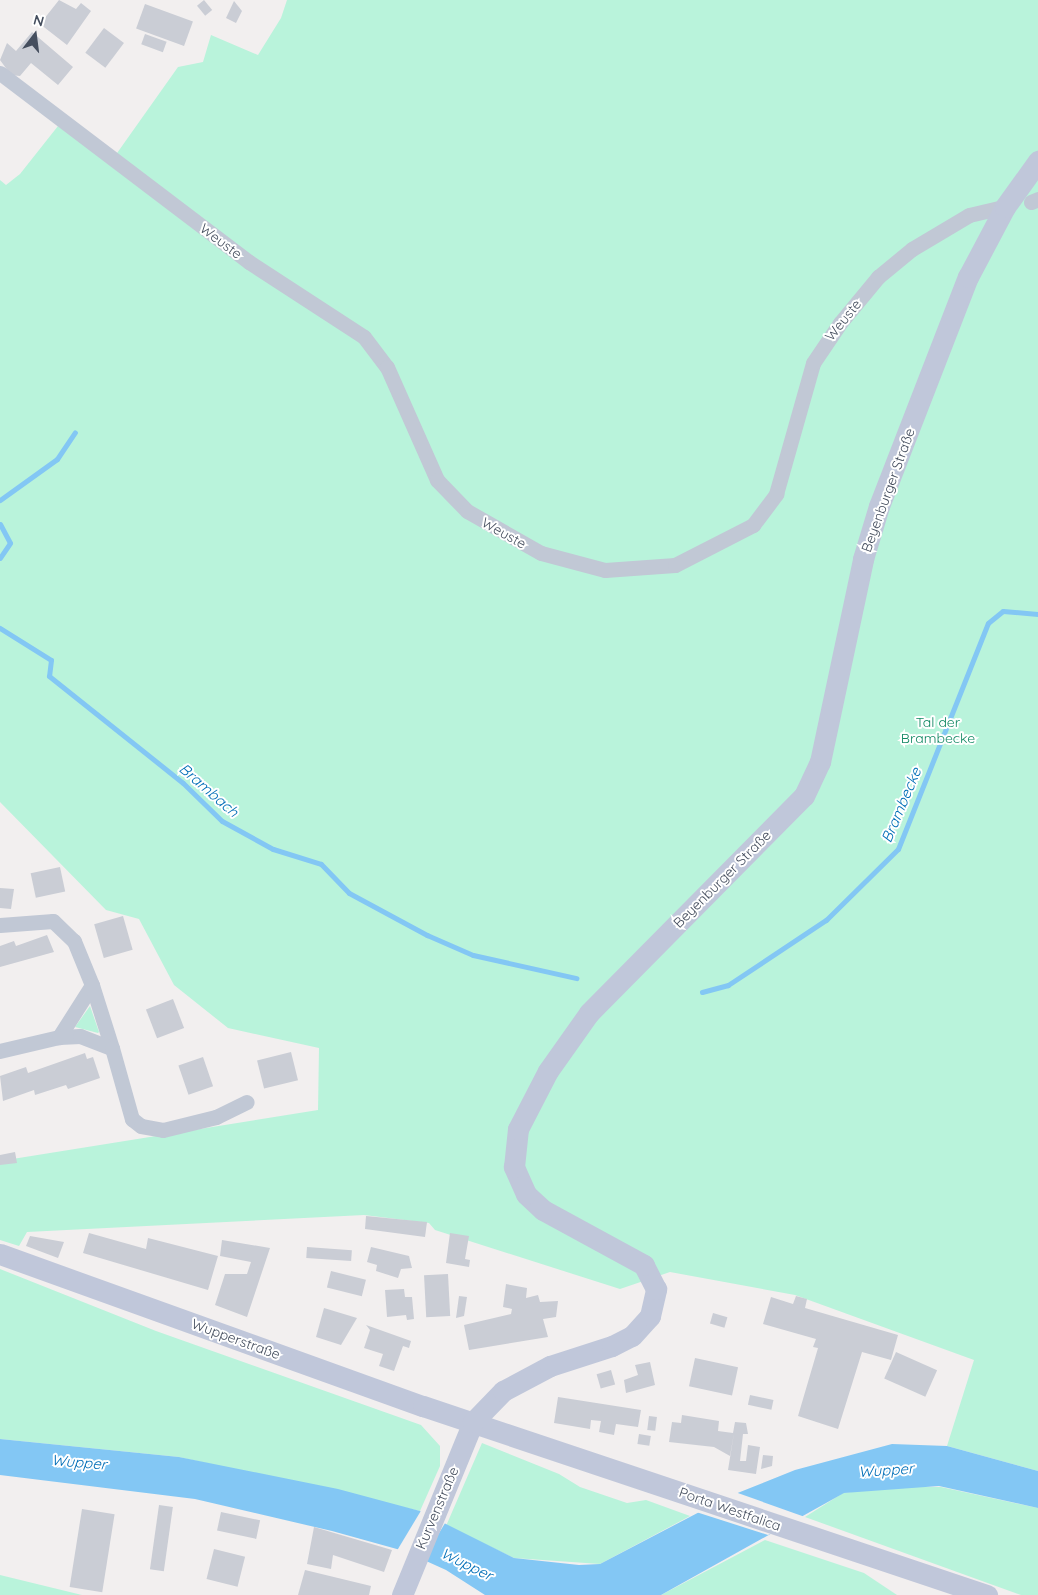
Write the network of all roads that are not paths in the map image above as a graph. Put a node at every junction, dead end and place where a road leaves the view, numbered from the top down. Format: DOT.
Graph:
graph roads {
  1 [pos="0,73"];
  2 [pos="1038,161"];
  3 [pos="1005,207"];
  4 [pos="0,925"];
  5 [pos="92,985"];
  6 [pos="59,1037"];
  7 [pos="112,1048"];
  8 [pos="0,1051"];
  9 [pos="247,1102"];
  10 [pos="0,1254"];
  11 [pos="473,1422"];
  12 [pos="402,1595"];
  13 [pos="987,1595"];
  1 -- 3 [label="street, Weuste"];
  2 -- 3 [label="main road, Beyenburger Straße"];
  3 -- 11 [label="main road, Beyenburger Straße"];
  4 -- 5 [label="street"];
  5 -- 6 [label="street"];
  5 -- 7 [label="street"];
  6 -- 7 [label="street"];
  6 -- 8 [label="street"];
  7 -- 9 [label="street"];
  10 -- 11 [label="main road, Wupperstraße"];
  11 -- 12 [label="main road, Kurvenstraße"];
  11 -- 13 [label="main road, Porta Westfalica"];
}
